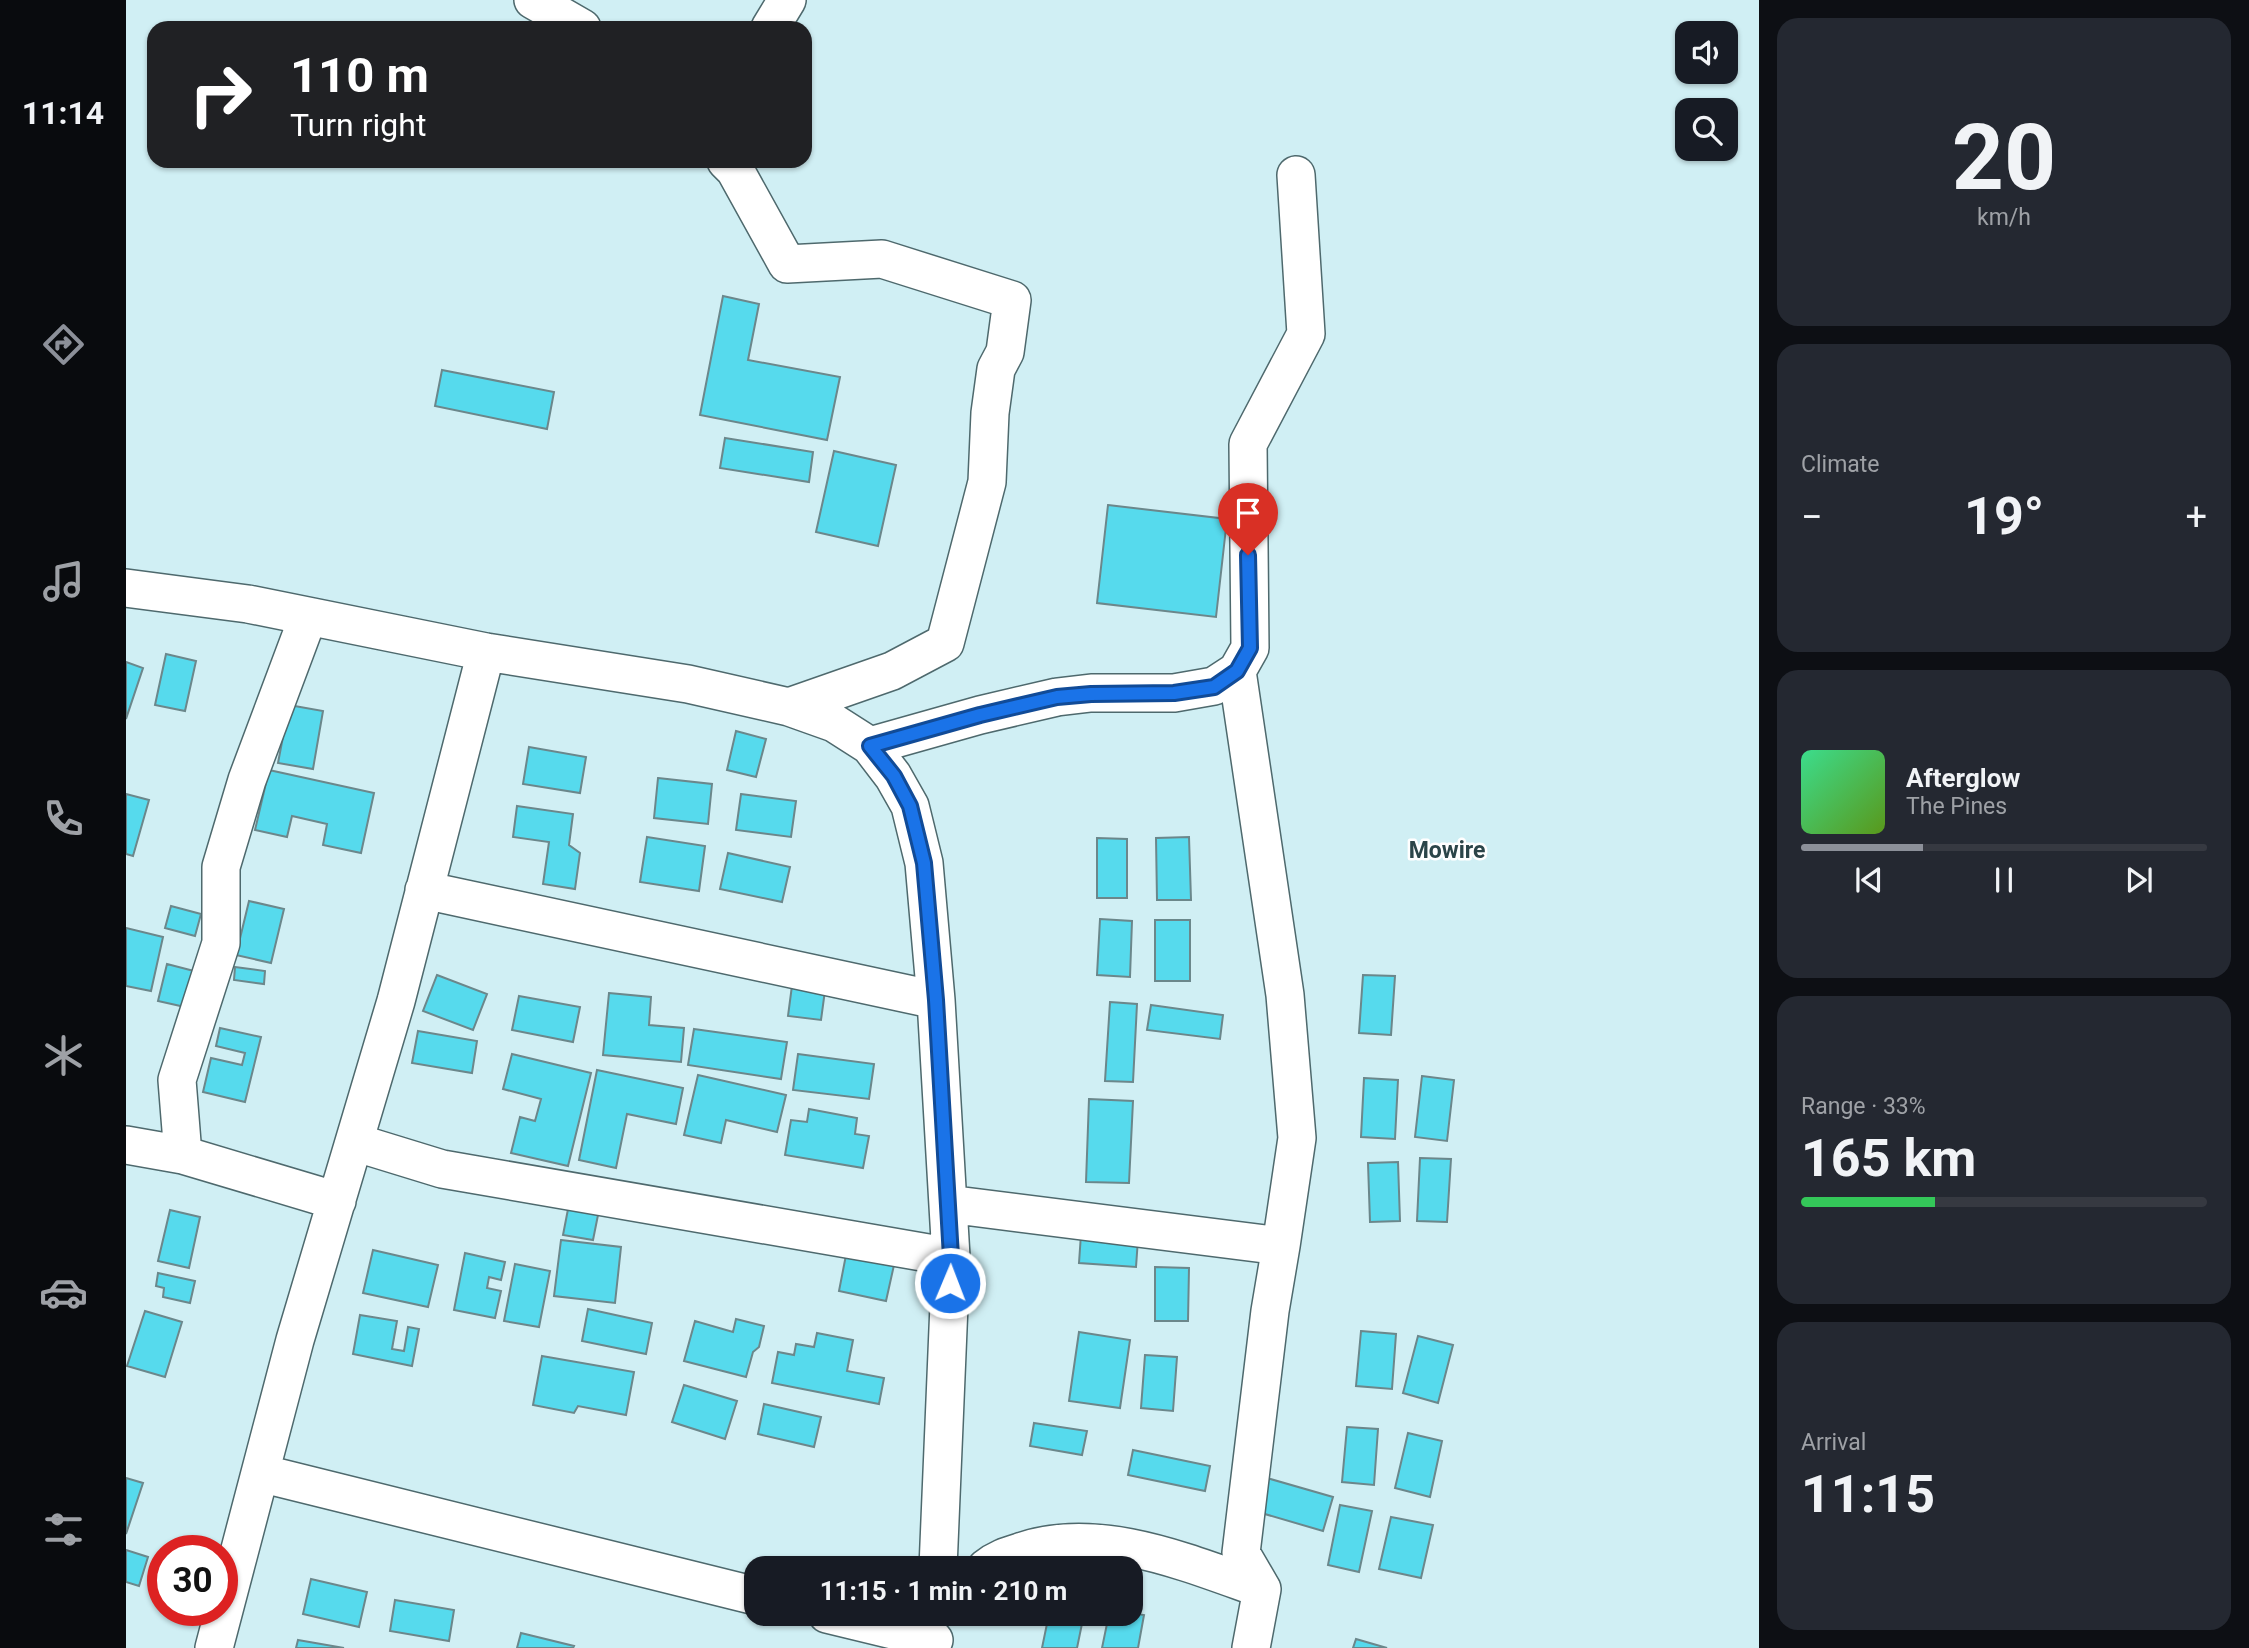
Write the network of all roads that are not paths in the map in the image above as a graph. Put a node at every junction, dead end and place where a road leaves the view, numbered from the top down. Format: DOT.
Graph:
graph roads {
  1 [pos="533,0"];
  2 [pos="787,0"];
  3 [pos="570,21"];
  4 [pos="774,21"];
  5 [pos="733,168"];
  6 [pos="1296,175"];
  7 [pos="126,588"];
  8 [pos="308,617"];
  9 [pos="486,652"];
  10 [pos="1237,671"];
  11 [pos="789,707"];
  12 [pos="870,746"];
  13 [pos="424,890"];
  14 [pos="936,1000"];
  15 [pos="354,1142"];
  16 [pos="126,1145"];
  17 [pos="183,1155"];
  18 [pos="337,1200"];
  19 [pos="948,1204"];
  20 [pos="1281,1246"];
  21 [pos="951,1257"];
  22 [pos="260,1473"];
  23 [pos="939,1556"];
  24 [pos="1007,1556"];
  25 [pos="1262,1589"];
  26 [pos="744,1593"];
  27 [pos="892,1626"];
  28 [pos="935,1634"];
  29 [pos="214,1648"];
  30 [pos="1251,1648"];
  1 -- 3 [label="street"];
  2 -- 4 [label="street"];
  5 -- 11 [label="street"];
  6 -- 10 [label="street"];
  7 -- 8 [label="street"];
  8 -- 9 [label="street"];
  8 -- 17 [label="street"];
  9 -- 11 [label="street"];
  9 -- 13 [label="street"];
  10 -- 12 [label="street"];
  10 -- 20 [label="street"];
  11 -- 12 [label="street"];
  12 -- 14 [label="street"];
  13 -- 14 [label="street"];
  13 -- 15 [label="street"];
  14 -- 19 [label="street"];
  15 -- 18 [label="street"];
  15 -- 21 [label="street"];
  16 -- 17 [label="street"];
  17 -- 18 [label="street"];
  18 -- 22 [label="street"];
  19 -- 20 [label="street"];
  19 -- 21 [label="street"];
  20 -- 25 [label="street"];
  21 -- 23 [label="street"];
  22 -- 26 [label="street"];
  22 -- 29 [label="street"];
  24 -- 25 [label="street"];
  25 -- 30 [label="street"];
  27 -- 28 [label="street"];
}
